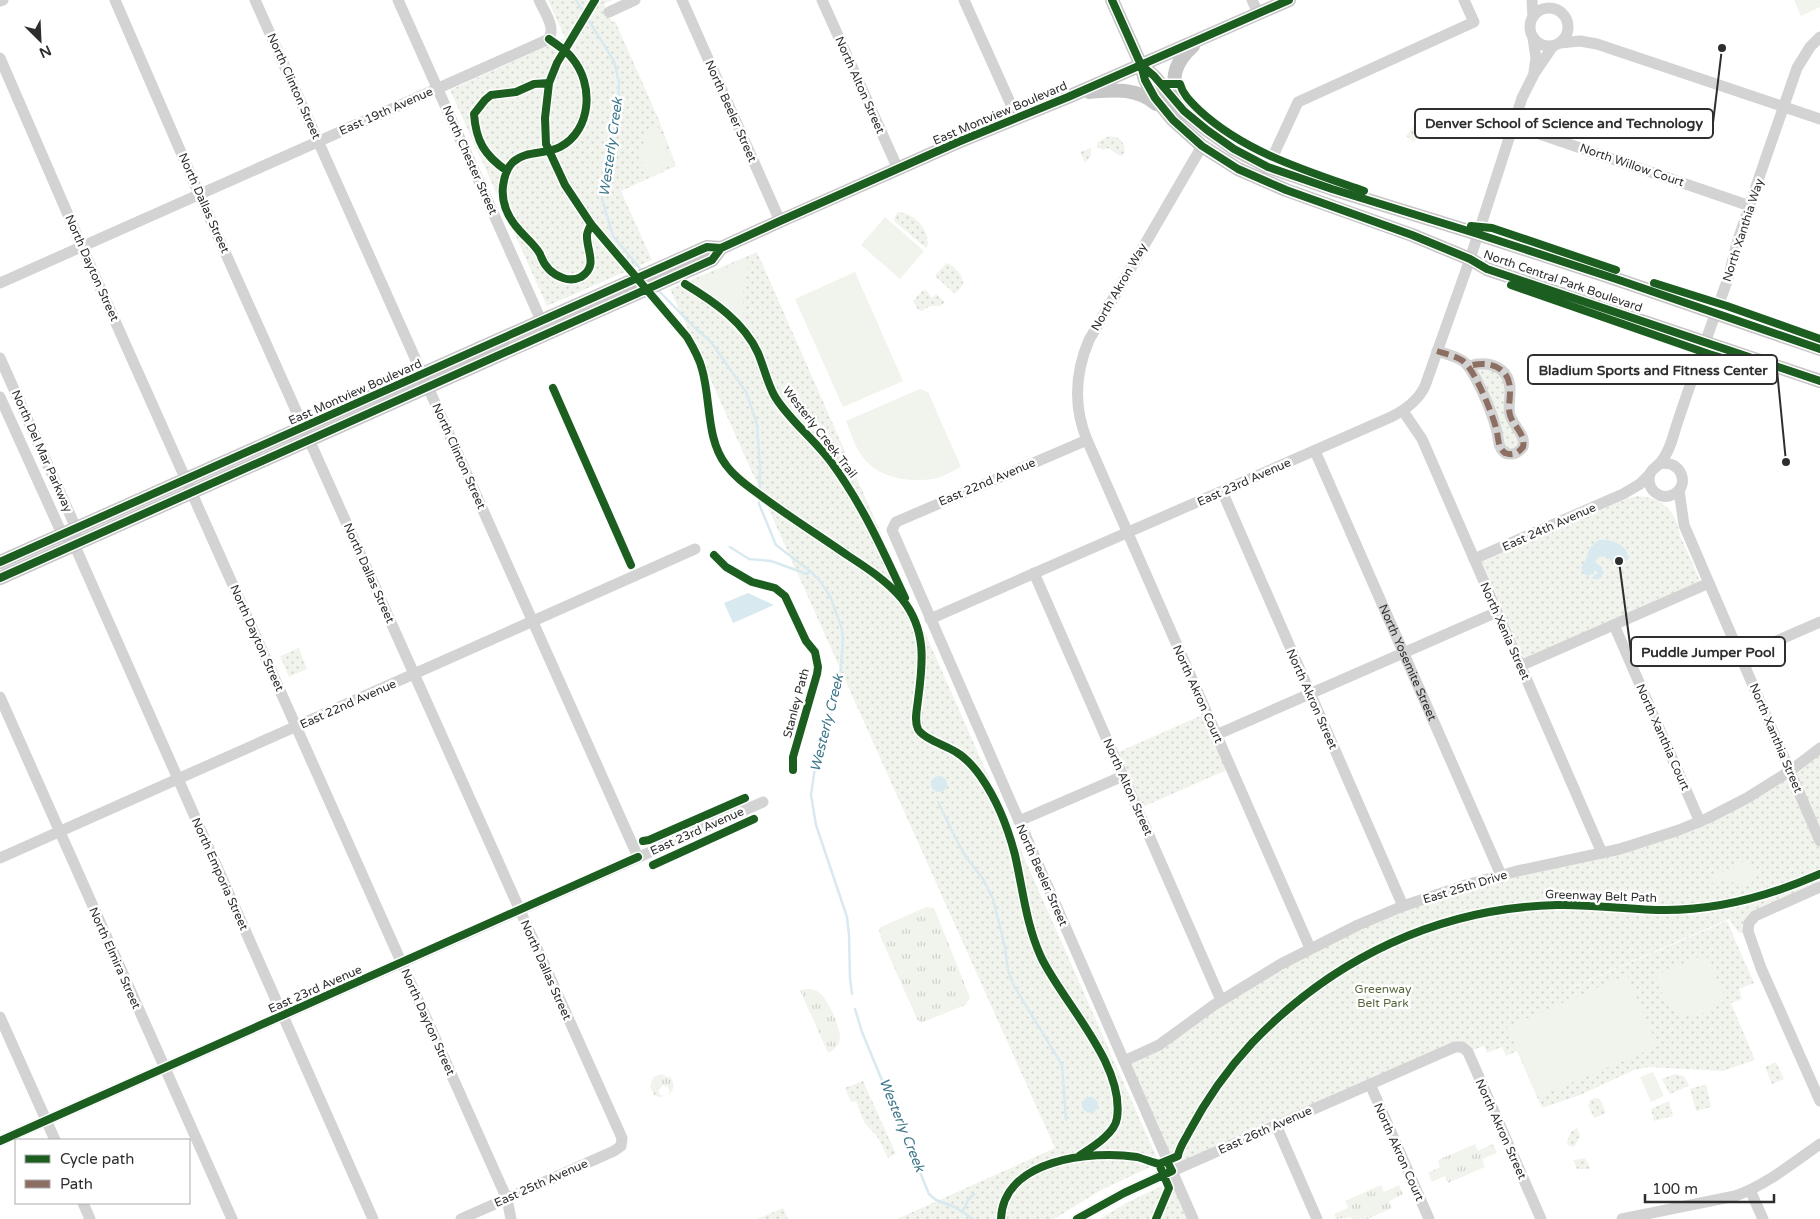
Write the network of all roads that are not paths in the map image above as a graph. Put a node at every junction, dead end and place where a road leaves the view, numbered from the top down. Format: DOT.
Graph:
graph roads {
  1 [pos="115,0"];
  2 [pos="255,0"];
  3 [pos="398,0"];
  4 [pos="539,0"];
  5 [pos="635,0"];
  6 [pos="682,0"];
  7 [pos="822,0"];
  8 [pos="964,0"];
  9 [pos="1112,0"];
  10 [pos="1252,0"];
  11 [pos="1289,0"];
  12 [pos="1464,0"];
  13 [pos="1532,0"];
  14 [pos="1542,0"];
  15 [pos="1552,8"];
  16 [pos="609,12"];
  17 [pos="1258,14"];
  18 [pos="1533,17"];
  19 [pos="1568,23"];
  20 [pos="1820,37"];
  21 [pos="1533,38"];
  22 [pos="1202,39"];
  23 [pos="1556,44"];
  24 [pos="1597,44"];
  25 [pos="0,58"];
  26 [pos="1141,65"];
  27 [pos="1534,74"];
  28 [pos="437,88"];
  29 [pos="1076,94"];
  30 [pos="1784,107"];
  31 [pos="1164,111"];
  32 [pos="1018,118"];
  33 [pos="1820,119"];
  34 [pos="1195,121"];
  35 [pos="1513,125"];
  36 [pos="318,141"];
  37 [pos="1202,146"];
  38 [pos="1268,167"];
  39 [pos="898,169"];
  40 [pos="199,194"];
  41 [pos="1750,206"];
  42 [pos="780,221"];
  43 [pos="1478,234"];
  44 [pos="82,247"];
  45 [pos="1470,259"];
  46 [pos="0,283"];
  47 [pos="1715,313"];
  48 [pos="544,327"];
  49 [pos="1704,343"];
  50 [pos="1820,349"];
  51 [pos="1437,351"];
  52 [pos="0,358"];
  53 [pos="1469,366"];
  54 [pos="425,381"];
  55 [pos="1820,381"];
  56 [pos="0,397"];
  57 [pos="1403,411"];
  58 [pos="1676,429"];
  59 [pos="307,433"];
  60 [pos="1086,440"];
  61 [pos="1315,450"];
  62 [pos="1659,464"];
  63 [pos="1678,468"];
  64 [pos="1649,475"];
  65 [pos="189,486"];
  66 [pos="1679,490"];
  67 [pos="1222,491"];
  68 [pos="1623,494"];
  69 [pos="1658,494"];
  70 [pos="1684,525"];
  71 [pos="76,528"];
  72 [pos="892,530"];
  73 [pos="1127,532"];
  74 [pos="62,534"];
  75 [pos="74,544"];
  76 [pos="695,549"];
  77 [pos="1474,559"];
  78 [pos="0,562"];
  79 [pos="1034,573"];
  80 [pos="0,578"];
  81 [pos="1709,583"];
  82 [pos="1497,612"];
  83 [pos="930,619"];
  84 [pos="532,622"];
  85 [pos="1820,622"];
  86 [pos="1614,625"];
  87 [pos="1404,653"];
  88 [pos="1740,656"];
  89 [pos="1520,666"];
  90 [pos="415,674"];
  91 [pos="1310,694"];
  92 [pos="0,697"];
  93 [pos="296,727"];
  94 [pos="1216,735"];
  95 [pos="1820,748"];
  96 [pos="1790,771"];
  97 [pos="1123,776"];
  98 [pos="177,780"];
  99 [pos="763,802"];
  100 [pos="1019,821"];
  101 [pos="1700,822"];
  102 [pos="59,832"];
  103 [pos="1820,841"];
  104 [pos="1602,853"];
  105 [pos="638,857"];
  106 [pos="0,858"];
  107 [pos="1500,875"];
  108 [pos="1820,887"];
  109 [pos="1403,906"];
  110 [pos="519,910"];
  111 [pos="1310,948"];
  112 [pos="401,963"];
  113 [pos="1221,1000"];
  114 [pos="282,1016"];
  115 [pos="0,1017"];
  116 [pos="1455,1047"];
  117 [pos="1124,1061"];
  118 [pos="164,1068"];
  119 [pos="1370,1084"];
  120 [pos="1820,1101"];
  121 [pos="46,1121"];
  122 [pos="1276,1125"];
  123 [pos="54,1139"];
  124 [pos="0,1141"];
  125 [pos="1820,1144"];
  126 [pos="621,1146"];
  127 [pos="1172,1171"];
  128 [pos="1750,1190"];
  129 [pos="506,1198"];
  130 [pos="82,1204"];
  131 [pos="1651,1216"];
  132 [pos="90,1219"];
  133 [pos="232,1219"];
  134 [pos="373,1219"];
  135 [pos="461,1219"];
  136 [pos="511,1219"];
  137 [pos="1077,1219"];
  138 [pos="1193,1219"];
  139 [pos="1317,1219"];
  140 [pos="1428,1219"];
  141 [pos="1541,1219"];
  142 [pos="1622,1219"];
  143 [pos="1763,1219"];
  1 -- 40 [label="street, North Dallas Street"];
  2 -- 36 [label="street, North Clinton Street"];
  3 -- 28 [label="street, North Chester Street"];
  4 -- 28 [label="street, East 19th Avenue"];
  5 -- 16 [label="street"];
  6 -- 42 [label="street, North Beeler Street"];
  7 -- 39 [label="street, North Alton Street"];
  8 -- 32 [label="street"];
  9 -- 26 [label="main road"];
  10 -- 17 [label="street"];
  11 -- 17 [label="main road, East Montview Boulevard"];
  12 -- 38 [label="street"];
  13 -- 18 [label="street"];
  14 -- 15 [label="street"];
  15 -- 18 [label="street"];
  15 -- 19 [label="street"];
  17 -- 22 [label="main road, East Montview Boulevard"];
  18 -- 21 [label="street"];
  19 -- 23 [label="street"];
  19 -- 24 [label="street"];
  20 -- 30 [label="street, North Xanthia Way"];
  21 -- 23 [label="street"];
  21 -- 27 [label="street"];
  22 -- 26 [label="main road, East Montview Boulevard"];
  22 -- 34 [label="main road"];
  23 -- 24 [label="street"];
  23 -- 27 [label="street, East 23rd Avenue"];
  24 -- 30 [label="street"];
  25 -- 44 [label="street, North Dayton Street"];
  26 -- 29 [label="main road, East Montview Boulevard"];
  26 -- 31 [label="main road, North Central Park Boulevard"];
  26 -- 34 [label="main road, North Central Park Boulevard"];
  27 -- 35 [label="street, East 23rd Avenue"];
  28 -- 36 [label="street, East 19th Avenue"];
  28 -- 48 [label="street, North Chester Street"];
  29 -- 31 [label="main road"];
  29 -- 32 [label="main road, East Montview Boulevard"];
  30 -- 33 [label="street"];
  30 -- 41 [label="street, North Xanthia Way"];
  31 -- 37 [label="main road, North Central Park Boulevard"];
  32 -- 39 [label="main road, East Montview Boulevard"];
  34 -- 38 [label="main road, North Central Park Boulevard"];
  35 -- 41 [label="street, North Willow Court"];
  35 -- 43 [label="street, East 23rd Avenue"];
  36 -- 40 [label="street, East 19th Avenue"];
  36 -- 54 [label="street, North Clinton Street"];
  37 -- 45 [label="main road, North Central Park Boulevard"];
  37 -- 60 [label="street, North Akron Way"];
  38 -- 43 [label="main road, North Central Park Boulevard"];
  39 -- 42 [label="main road, East Montview Boulevard"];
  40 -- 44 [label="street, East 19th Avenue"];
  40 -- 59 [label="street, North Dallas Street"];
  41 -- 47 [label="street, North Xanthia Way"];
  42 -- 48 [label="main road, East Montview Boulevard"];
  43 -- 45 [label="street, East 23rd Avenue"];
  43 -- 47 [label="main road, North Central Park Boulevard"];
  44 -- 46 [label="street, East 19th Avenue"];
  44 -- 65 [label="street, North Dayton Street"];
  45 -- 49 [label="main road, North Central Park Boulevard"];
  45 -- 51 [label="street, East 23rd Avenue"];
  47 -- 49 [label="street, North Xanthia Way"];
  47 -- 50 [label="main road, North Central Park Boulevard"];
  48 -- 54 [label="main road, East Montview Boulevard"];
  49 -- 55 [label="main road, North Central Park Boulevard"];
  49 -- 58 [label="street, North Xanthia Way"];
  51 -- 53 [label="street"];
  51 -- 57 [label="street, East 23rd Avenue"];
  52 -- 71 [label="street, North Del Mar Parkway"];
  53 -- 53 [label="street"];
  54 -- 59 [label="main road, East Montview Boulevard"];
  54 -- 84 [label="street, North Clinton Street"];
  56 -- 74 [label="street, North Del Mar Parkway"];
  57 -- 61 [label="street, East 23rd Avenue"];
  57 -- 77 [label="street, North Xenia Street"];
  58 -- 62 [label="street, North Xanthia Way"];
  58 -- 63 [label="street, North Xanthia Way"];
  59 -- 65 [label="main road, East Montview Boulevard"];
  59 -- 90 [label="street, North Dallas Street"];
  60 -- 72 [label="street, East 22nd Avenue"];
  60 -- 73 [label="street, North Akron Court"];
  61 -- 67 [label="street, East 23rd Avenue"];
  61 -- 87 [label="street, North Yosemite Street"];
  62 -- 63 [label="street"];
  62 -- 64 [label="street"];
  63 -- 66 [label="street"];
  64 -- 68 [label="street, East 24th Avenue"];
  64 -- 69 [label="street"];
  65 -- 71 [label="main road, East Montview Boulevard"];
  65 -- 75 [label="main road, East Montview Boulevard"];
  65 -- 93 [label="street, North Dayton Street"];
  66 -- 69 [label="street"];
  66 -- 70 [label="street, North Xanthia Street"];
  67 -- 73 [label="street, East 23rd Avenue"];
  67 -- 91 [label="street, North Akron Street"];
  68 -- 69 [label="street, East 24th Avenue"];
  68 -- 77 [label="street, East 24th Avenue"];
  69 -- 70 [label="street, North Xanthia Street"];
  70 -- 81 [label="street, North Xanthia Street"];
  71 -- 74 [label="main road, East Montview Boulevard"];
  71 -- 75 [label="street, North Del Mar Parkway"];
  72 -- 83 [label="street, North Beeler Street"];
  73 -- 79 [label="street, East 23rd Avenue"];
  73 -- 94 [label="street, North Akron Court"];
  74 -- 75 [label="street, North Emporia Street"];
  74 -- 78 [label="main road, East Montview Boulevard"];
  75 -- 80 [label="main road, East Montview Boulevard"];
  75 -- 98 [label="street, North Emporia Street"];
  76 -- 84 [label="street, East 22nd Avenue"];
  77 -- 82 [label="street, North Xenia Street"];
  79 -- 83 [label="street, East 23rd Avenue"];
  79 -- 97 [label="street, North Alton Street"];
  81 -- 86 [label="street"];
  81 -- 88 [label="street, North Xanthia Street"];
  82 -- 87 [label="street"];
  82 -- 89 [label="street, North Xenia Street"];
  83 -- 100 [label="street, North Beeler Street"];
  84 -- 90 [label="street, East 22nd Avenue"];
  84 -- 105 [label="street, North Clinton Street"];
  85 -- 88 [label="street"];
  86 -- 89 [label="street"];
  86 -- 101 [label="street, North Xanthia Court"];
  87 -- 91 [label="street"];
  87 -- 107 [label="street, North Yosemite Street"];
  88 -- 96 [label="street, North Xanthia Street"];
  89 -- 104 [label="street, North Xenia Street"];
  90 -- 93 [label="street, East 22nd Avenue"];
  90 -- 110 [label="street, North Dallas Street"];
  91 -- 94 [label="street"];
  91 -- 109 [label="street, North Akron Street"];
  92 -- 102 [label="street, North Elmira Street"];
  93 -- 98 [label="street, East 22nd Avenue"];
  93 -- 112 [label="street, North Dayton Street"];
  94 -- 111 [label="street, North Akron Court"];
  95 -- 96 [label="street, East 25th Drive"];
  96 -- 101 [label="street, East 25th Drive"];
  96 -- 103 [label="street, North Xanthia Street"];
  97 -- 100 [label="street"];
  97 -- 113 [label="street, North Alton Street"];
  98 -- 102 [label="street, East 22nd Avenue"];
  98 -- 114 [label="street, North Emporia Street"];
  99 -- 105 [label="street, East 23rd Avenue"];
  100 -- 117 [label="street, North Beeler Street"];
  101 -- 104 [label="street, East 25th Drive"];
  102 -- 106 [label="street, East 22nd Avenue"];
  102 -- 118 [label="street, North Elmira Street"];
  104 -- 107 [label="street, East 25th Drive"];
  105 -- 110 [label="street, East 23rd Avenue"];
  107 -- 109 [label="street, East 25th Drive"];
  108 -- 120 [label="street"];
  109 -- 111 [label="street, East 25th Drive"];
  110 -- 112 [label="street, East 23rd Avenue"];
  110 -- 126 [label="street, North Dallas Street"];
  111 -- 113 [label="street, East 25th Drive"];
  112 -- 114 [label="street, East 23rd Avenue"];
  112 -- 129 [label="street, North Dayton Street"];
  113 -- 117 [label="street, East 25th Drive"];
  114 -- 118 [label="street, East 23rd Avenue"];
  114 -- 134 [label="street, North Emporia Street"];
  115 -- 121 [label="street"];
  116 -- 119 [label="street, East 26th Avenue"];
  116 -- 141 [label="street, North Akron Street"];
  117 -- 127 [label="street, North Beeler Street"];
  118 -- 121 [label="street, East 23rd Avenue"];
  118 -- 133 [label="street, North Elmira Street"];
  119 -- 122 [label="street, East 26th Avenue"];
  119 -- 140 [label="street, North Akron Court"];
  121 -- 123 [label="street"];
  121 -- 124 [label="street, East 23rd Avenue"];
  122 -- 127 [label="street, East 26th Avenue"];
  122 -- 139 [label="street"];
  125 -- 128 [label="street"];
  126 -- 129 [label="street, East 25th Avenue"];
  127 -- 137 [label="street, East 26th Avenue"];
  127 -- 138 [label="street, North Beeler Street"];
  128 -- 131 [label="street"];
  128 -- 143 [label="street"];
  129 -- 135 [label="street, East 25th Avenue"];
  129 -- 136 [label="street, North Dayton Street"];
  130 -- 132 [label="street"];
  131 -- 142 [label="street"];
}
